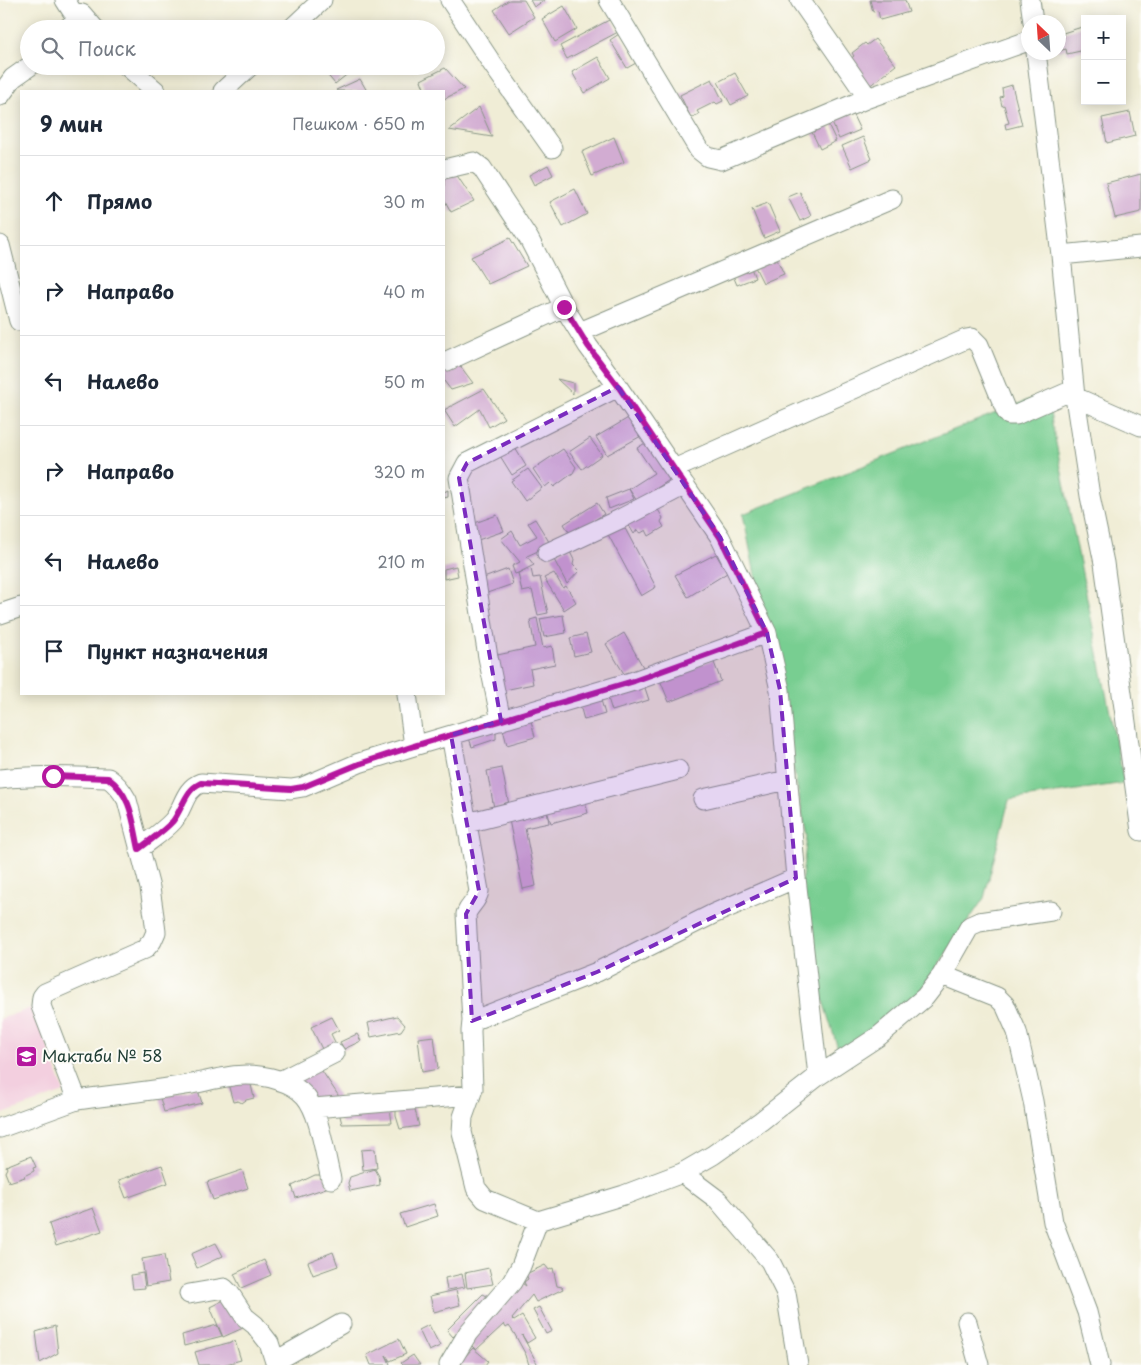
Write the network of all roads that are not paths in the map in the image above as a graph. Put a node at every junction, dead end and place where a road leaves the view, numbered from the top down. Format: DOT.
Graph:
graph roads {
  1 [pos="322,0"];
  2 [pos="450,0"];
  3 [pos="609,0"];
  4 [pos="800,0"];
  5 [pos="1033,1"];
  6 [pos="75,6"];
  7 [pos="1033,15"];
  8 [pos="70,20"];
  9 [pos="87,20"];
  10 [pos="301,20"];
  11 [pos="1021,43"];
  12 [pos="1037,60"];
  13 [pos="20,73"];
  14 [pos="137,75"];
  15 [pos="240,75"];
  16 [pos="155,90"];
  17 [pos="224,90"];
  18 [pos="0,96"];
  19 [pos="868,98"];
  20 [pos="552,148"];
  21 [pos="445,169"];
  22 [pos="892,199"];
  23 [pos="0,246"];
  24 [pos="1141,247"];
  25 [pos="1061,255"];
  26 [pos="564,307"];
  27 [pos="19,320"];
  28 [pos="580,332"];
  29 [pos="448,361"];
  30 [pos="618,386"];
  31 [pos="1076,397"];
  32 [pos="1141,426"];
  33 [pos="674,469"];
  34 [pos="685,485"];
  35 [pos="547,553"];
  36 [pos="20,607"];
  37 [pos="0,614"];
  38 [pos="767,633"];
  39 [pos="407,695"];
  40 [pos="501,721"];
  41 [pos="451,735"];
  42 [pos="414,746"];
  43 [pos="678,770"];
  44 [pos="0,779"];
  45 [pos="787,780"];
  46 [pos="703,799"];
  47 [pos="467,823"];
  48 [pos="1141,830"];
  49 [pos="139,849"];
  50 [pos="796,878"];
  51 [pos="1051,912"];
  52 [pos="942,975"];
  53 [pos="472,1021"];
  54 [pos="335,1053"];
  55 [pos="818,1076"];
  56 [pos="280,1081"];
  57 [pos="471,1095"];
  58 [pos="76,1100"];
  59 [pos="314,1108"];
  60 [pos="0,1128"];
  61 [pos="682,1173"];
  62 [pos="331,1179"];
  63 [pos="538,1221"];
  64 [pos="188,1294"];
  65 [pos="967,1322"];
  66 [pos="340,1324"];
  67 [pos="276,1363"];
  68 [pos="451,1364"];
  69 [pos="798,1365"];
  70 [pos="979,1365"];
  71 [pos="1100,1365"];
  1 -- 10 [label="street"];
  2 -- 20 [label="street"];
  3 -- 19 [label="street"];
  4 -- 19 [label="street"];
  5 -- 7 [label="street"];
  6 -- 8 [label="street"];
  6 -- 9 [label="street"];
  11 -- 19 [label="street"];
  12 -- 25 [label="street"];
  13 -- 18 [label="street"];
  14 -- 16 [label="street"];
  15 -- 17 [label="street"];
  21 -- 26 [label="street"];
  22 -- 28 [label="street"];
  23 -- 27 [label="street"];
  24 -- 25 [label="street"];
  25 -- 31 [label="street"];
  26 -- 28 [label="street"];
  26 -- 29 [label="street"];
  28 -- 30 [label="street"];
  30 -- 33 [label="street"];
  30 -- 40 [label="street"];
  31 -- 32 [label="street"];
  31 -- 33 [label="street"];
  31 -- 48 [label="street"];
  33 -- 34 [label="street"];
  34 -- 35 [label="street"];
  34 -- 38 [label="street"];
  36 -- 37 [label="street"];
  38 -- 40 [label="street"];
  38 -- 45 [label="street"];
  39 -- 42 [label="street"];
  40 -- 41 [label="street"];
  41 -- 42 [label="street"];
  41 -- 47 [label="street"];
  42 -- 49 [label="street"];
  43 -- 47 [label="street"];
  44 -- 49 [label="street"];
  45 -- 46 [label="street"];
  45 -- 50 [label="street"];
  47 -- 53 [label="street"];
  49 -- 58 [label="street"];
  50 -- 53 [label="street"];
  50 -- 55 [label="street"];
  51 -- 52 [label="street"];
  52 -- 55 [label="street"];
  52 -- 71 [label="street"];
  53 -- 57 [label="street"];
  54 -- 56 [label="street"];
  55 -- 61 [label="street"];
  56 -- 58 [label="street"];
  56 -- 59 [label="street"];
  57 -- 59 [label="street"];
  57 -- 63 [label="street"];
  58 -- 60 [label="street"];
  59 -- 62 [label="street"];
  61 -- 63 [label="street"];
  61 -- 69 [label="street"];
  63 -- 68 [label="street"];
  64 -- 67 [label="street"];
  65 -- 70 [label="street"];
  66 -- 67 [label="street"];
}
